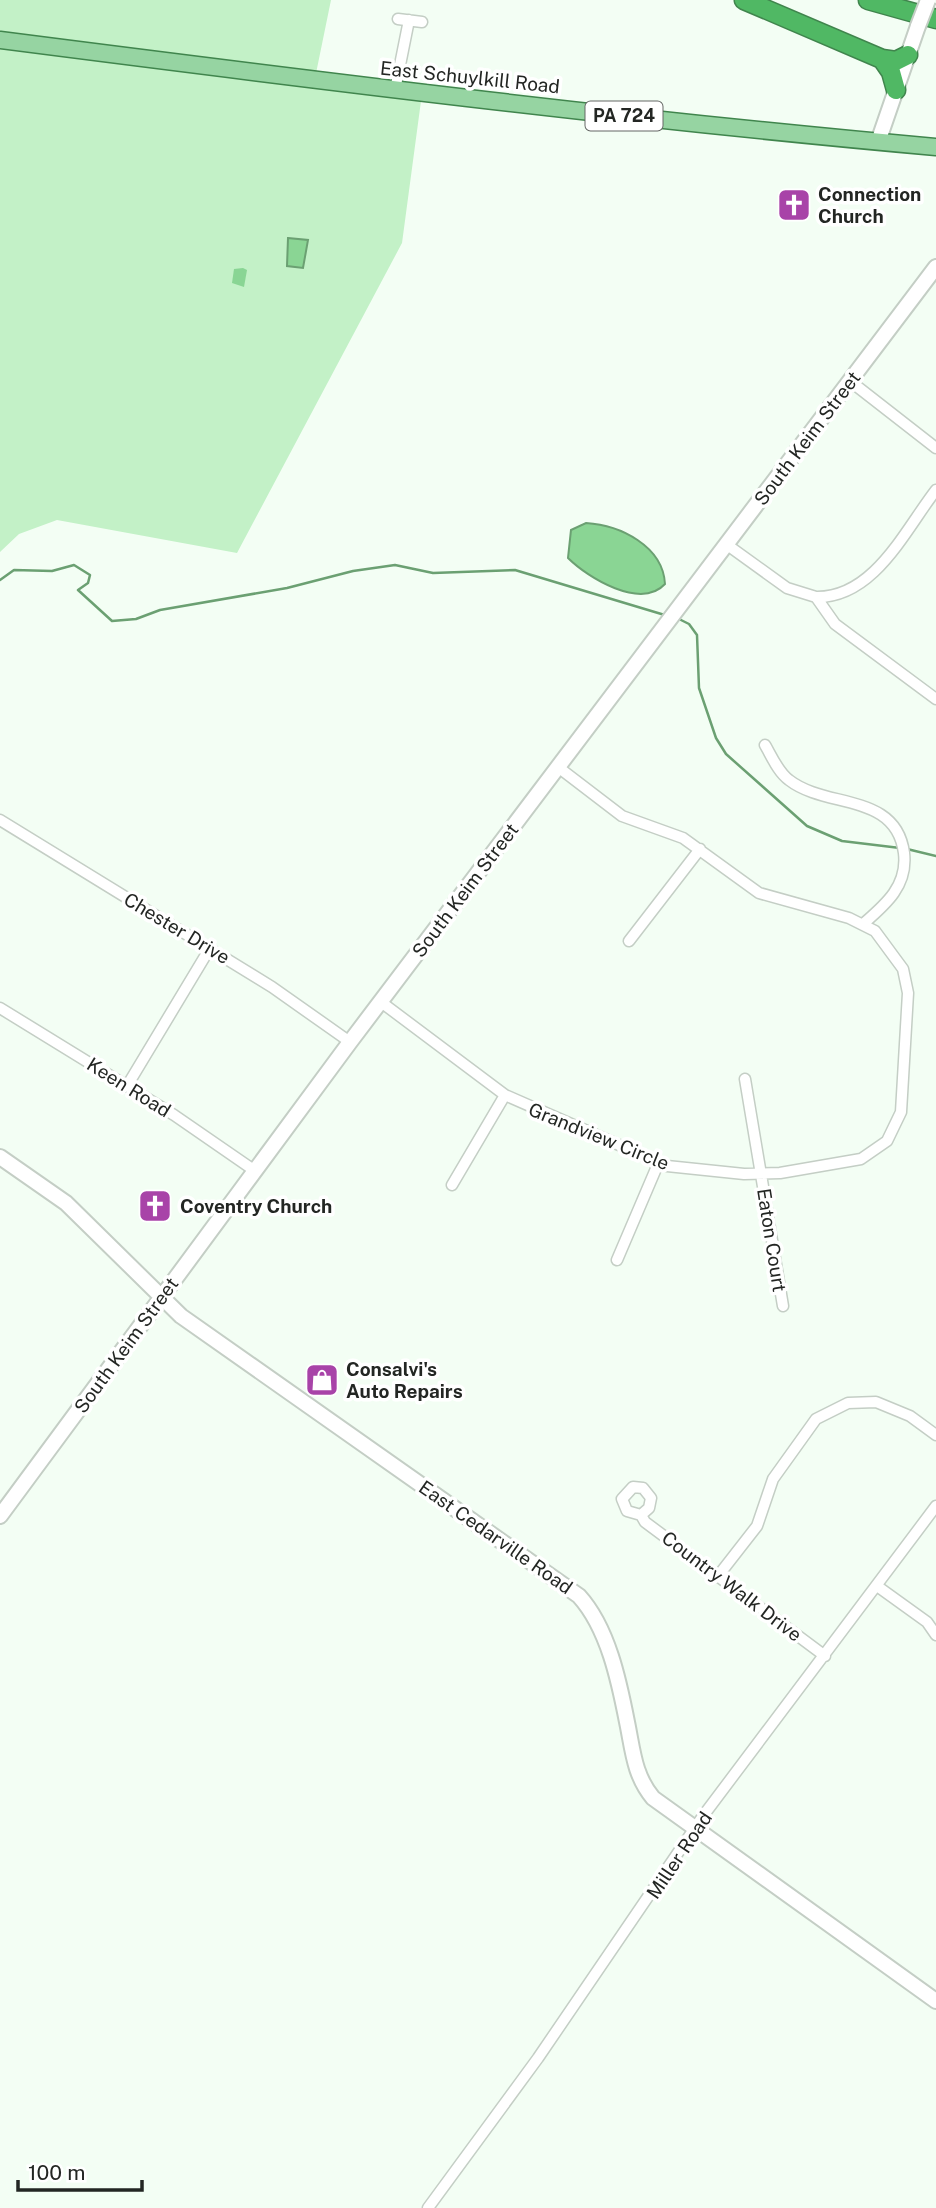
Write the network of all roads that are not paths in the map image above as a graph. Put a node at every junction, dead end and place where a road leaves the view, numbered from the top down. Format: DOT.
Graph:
graph roads {
  1 [pos="744,0"];
  2 [pos="868,0"];
  3 [pos="927,0"];
  4 [pos="936,3"];
  5 [pos="936,19"];
  6 [pos="422,22"];
  7 [pos="0,40"];
  8 [pos="908,55"];
  9 [pos="882,59"];
  10 [pos="395,90"];
  11 [pos="896,90"];
  12 [pos="878,142"];
  13 [pos="936,147"];
  14 [pos="936,268"];
  15 [pos="850,381"];
  16 [pos="936,448"];
  17 [pos="936,490"];
  18 [pos="726,544"];
  19 [pos="816,597"];
  20 [pos="936,699"];
  21 [pos="765,745"];
  22 [pos="558,767"];
  23 [pos="0,820"];
  24 [pos="699,849"];
  25 [pos="863,924"];
  26 [pos="629,941"];
  27 [pos="211,948"];
  28 [pos="381,1002"];
  29 [pos="0,1008"];
  30 [pos="350,1042"];
  31 [pos="745,1079"];
  32 [pos="127,1086"];
  33 [pos="505,1095"];
  34 [pos="0,1157"];
  35 [pos="658,1164"];
  36 [pos="254,1171"];
  37 [pos="761,1174"];
  38 [pos="452,1185"];
  39 [pos="617,1260"];
  40 [pos="160,1299"];
  41 [pos="783,1306"];
  42 [pos="936,1435"];
  43 [pos="936,1506"];
  44 [pos="640,1515"];
  45 [pos="0,1516"];
  46 [pos="718,1576"];
  47 [pos="877,1586"];
  48 [pos="935,1629"];
  49 [pos="825,1656"];
  50 [pos="695,1830"];
  51 [pos="936,2001"];
  52 [pos="428,2208"];
  1 -- 9 [label="highway"];
  2 -- 5 [label="highway"];
  3 -- 4 [label="highway"];
  3 -- 8 [label="street, bridge"];
  6 -- 10 [label="street"];
  7 -- 10 [label="main road, East Schuylkill Road / PA 724"];
  8 -- 9 [label="highway"];
  8 -- 11 [label="street"];
  9 -- 11 [label="highway"];
  10 -- 12 [label="main road, East Schuylkill Road / PA 724"];
  11 -- 12 [label="street"];
  12 -- 13 [label="main road, East Schuylkill Road / PA 724"];
  14 -- 15 [label="street, South Keim Street"];
  15 -- 16 [label="street"];
  15 -- 18 [label="street, South Keim Street"];
  17 -- 19 [label="street"];
  18 -- 19 [label="street"];
  18 -- 22 [label="street, South Keim Street"];
  19 -- 20 [label="street"];
  21 -- 25 [label="street"];
  22 -- 24 [label="street, Grandview Circle"];
  22 -- 28 [label="street, South Keim Street"];
  23 -- 27 [label="street, Chester Drive"];
  24 -- 25 [label="street, Grandview Circle"];
  24 -- 26 [label="street"];
  25 -- 37 [label="street, Grandview Circle"];
  27 -- 30 [label="street, Chester Drive"];
  27 -- 32 [label="street"];
  28 -- 30 [label="street, South Keim Street"];
  28 -- 33 [label="street, Grandview Circle"];
  29 -- 32 [label="street, Keen Road"];
  30 -- 36 [label="street, South Keim Street"];
  31 -- 37 [label="street, Eaton Court"];
  32 -- 36 [label="street, Keen Road"];
  33 -- 35 [label="street, Grandview Circle"];
  33 -- 38 [label="street"];
  34 -- 40 [label="street, East Cedarville Road"];
  35 -- 37 [label="street, Grandview Circle"];
  35 -- 39 [label="street"];
  36 -- 40 [label="street, South Keim Street"];
  37 -- 41 [label="street, Eaton Court"];
  40 -- 45 [label="street, South Keim Street"];
  40 -- 50 [label="street, East Cedarville Road"];
  42 -- 46 [label="street"];
  43 -- 47 [label="street, Miller Road"];
  44 -- 46 [label="street, Country Walk Drive"];
  46 -- 49 [label="street, Country Walk Drive"];
  47 -- 48 [label="street"];
  47 -- 49 [label="street, Miller Road"];
  49 -- 50 [label="street, Miller Road"];
  50 -- 51 [label="street, East Cedarville Road"];
  50 -- 52 [label="street, Miller Road"];
}
